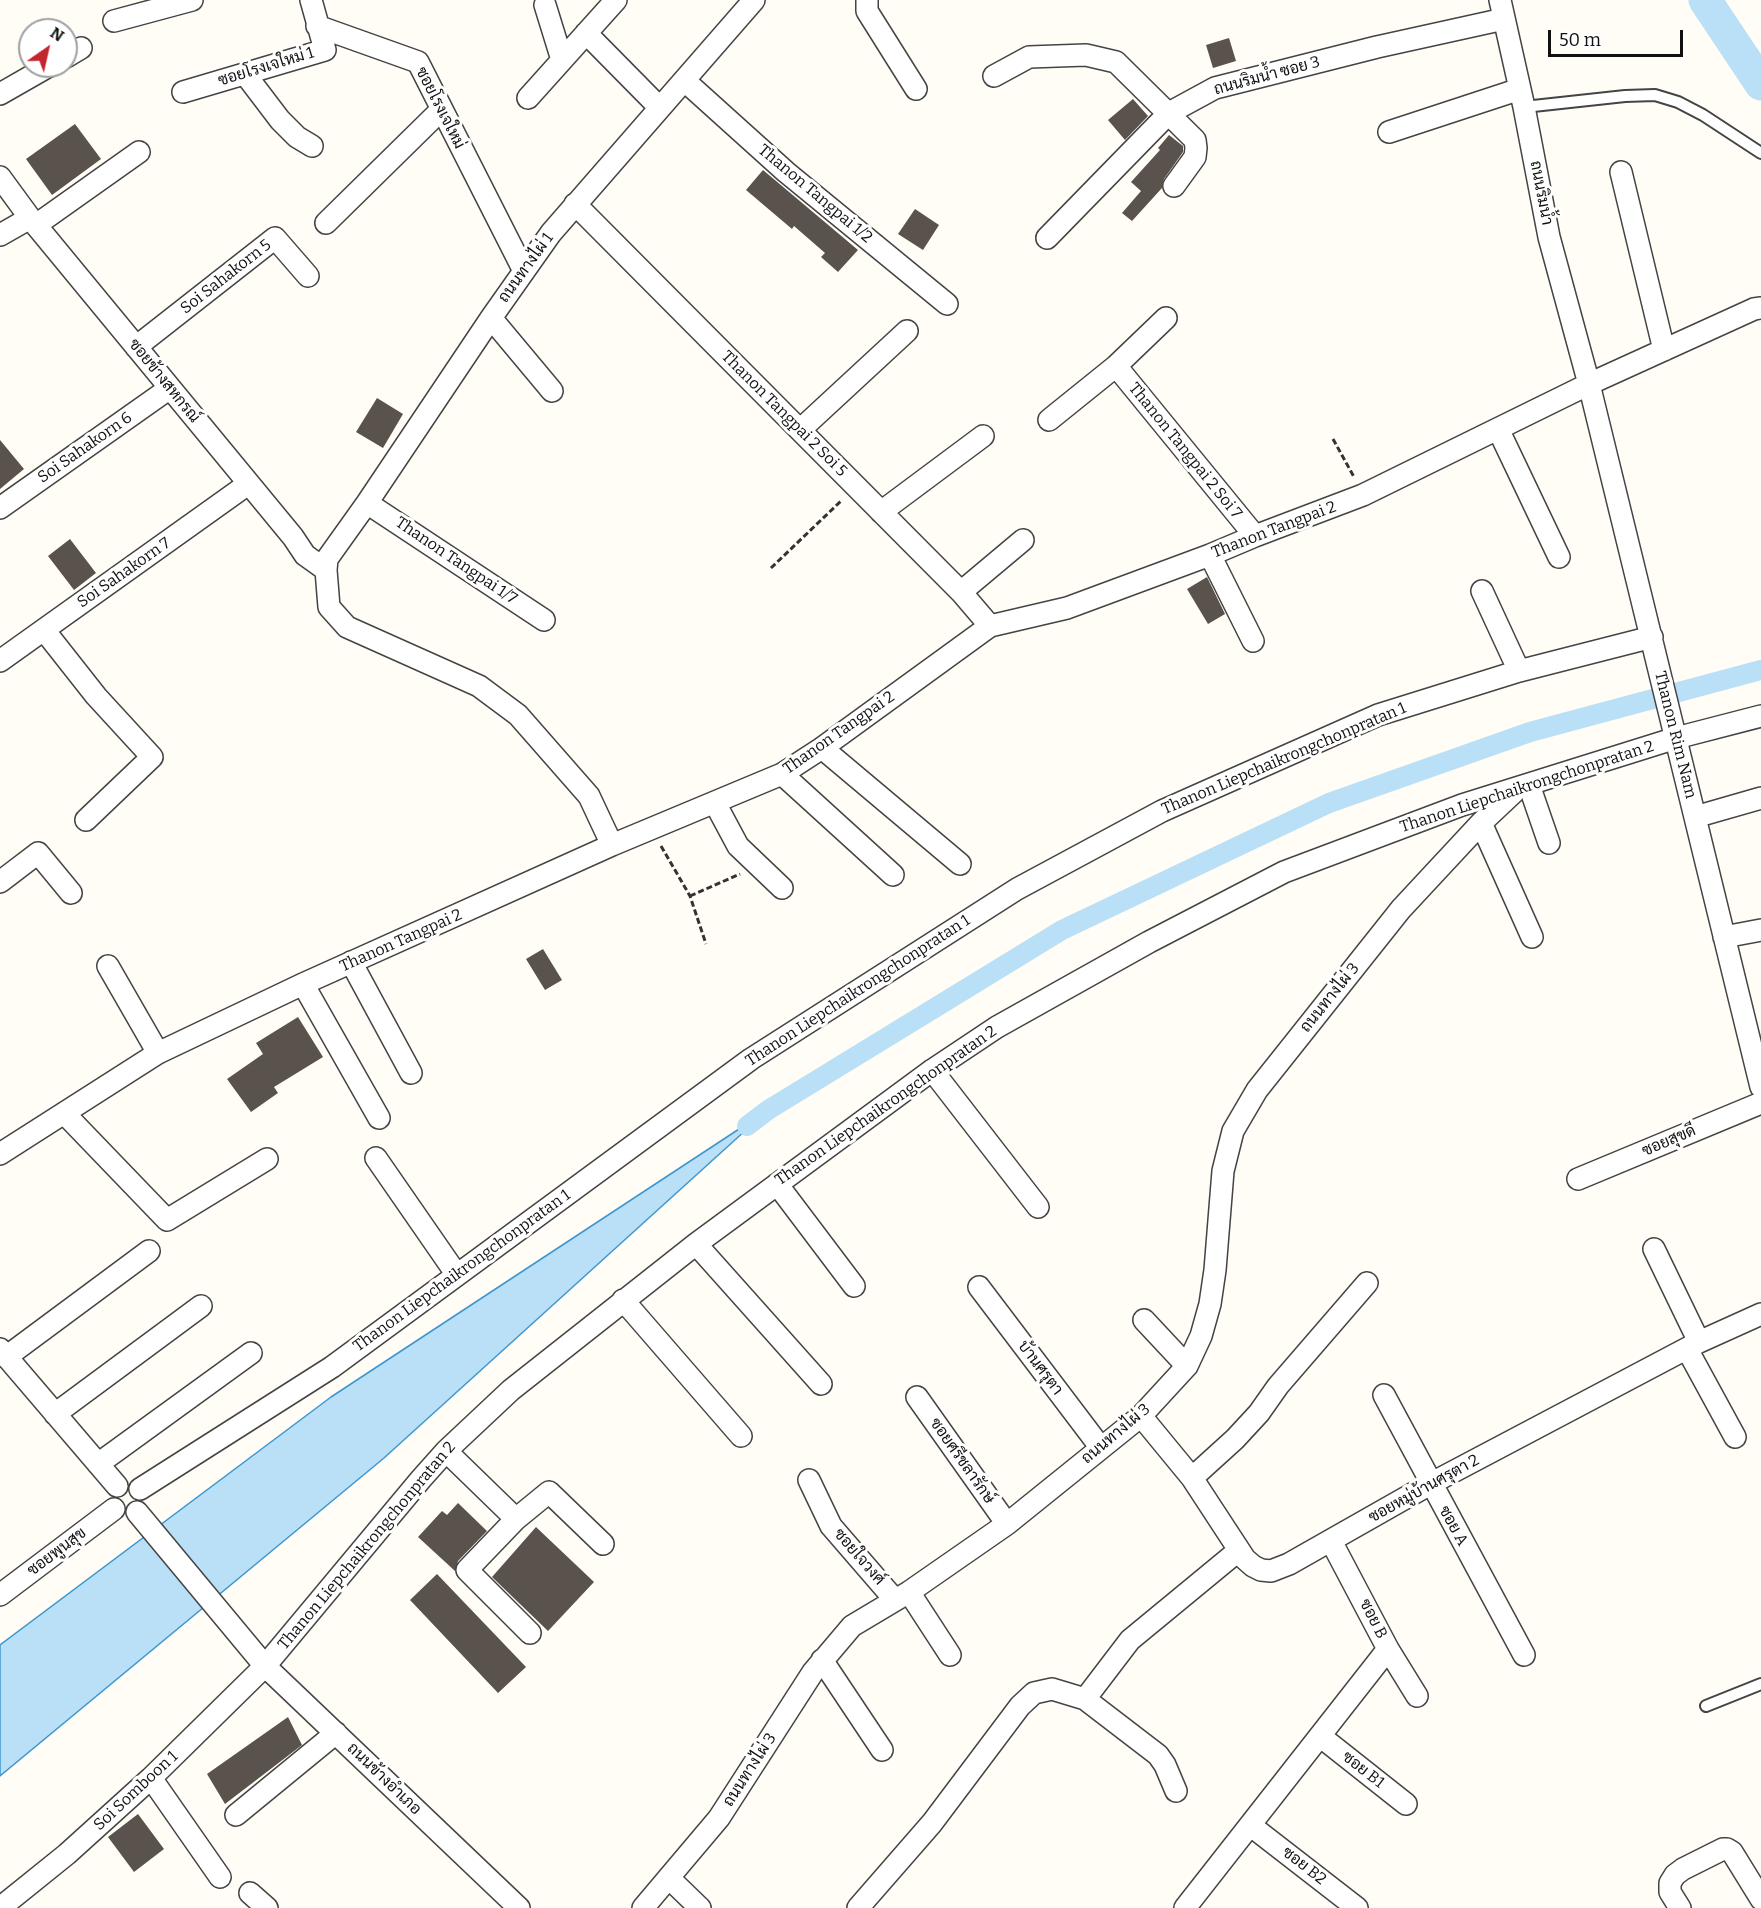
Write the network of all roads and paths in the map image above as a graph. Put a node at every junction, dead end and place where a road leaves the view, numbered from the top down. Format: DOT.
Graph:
graph roads {
  1 [pos="192,0"];
  2 [pos="311,0"];
  3 [pos="616,0"];
  4 [pos="754,0"];
  5 [pos="867,0"];
  6 [pos="544,5"];
  7 [pos="1502,9"];
  8 [pos="114,21"];
  9 [pos="317,26"];
  10 [pos="586,33"];
  11 [pos="562,60"];
  12 [pos="245,74"];
  13 [pos="994,76"];
  14 [pos="28,78"];
  15 [pos="685,81"];
  16 [pos="916,89"];
  17 [pos="183,92"];
  18 [pos="0,94"];
  19 [pos="528,98"];
  20 [pos="1522,98"];
  21 [pos="660,108"];
  22 [pos="441,110"];
  23 [pos="1169,113"];
  24 [pos="1389,132"];
  25 [pos="312,146"];
  26 [pos="139,152"];
  27 [pos="1761,153"];
  28 [pos="1621,172"];
  29 [pos="0,177"];
  30 [pos="1174,186"];
  31 [pos="575,204"];
  32 [pos="33,221"];
  33 [pos="326,223"];
  34 [pos="0,235"];
  35 [pos="1047,238"];
  36 [pos="524,271"];
  37 [pos="308,276"];
  38 [pos="947,304"];
  39 [pos="1761,308"];
  40 [pos="491,318"];
  41 [pos="1166,318"];
  42 [pos="907,331"];
  43 [pos="136,347"];
  44 [pos="1664,350"];
  45 [pos="1116,366"];
  46 [pos="1589,384"];
  47 [pos="170,388"];
  48 [pos="552,391"];
  49 [pos="1049,420"];
  50 [pos="1498,429"];
  51 [pos="800,430"];
  52 [pos="983,435"];
  53 [pos="1334,440"];
  54 [pos="248,484"];
  55 [pos="857,487"];
  56 [pos="1363,495"];
  57 [pos="367,503"];
  58 [pos="0,508"];
  59 [pos="881,512"];
  60 [pos="1255,536"];
  61 [pos="1023,540"];
  62 [pos="1210,555"];
  63 [pos="1559,557"];
  64 [pos="326,564"];
  65 [pos="771,568"];
  66 [pos="1482,591"];
  67 [pos="961,592"];
  68 [pos="544,620"];
  69 [pos="990,626"];
  70 [pos="44,630"];
  71 [pos="1652,639"];
  72 [pos="1253,641"];
  73 [pos="0,661"];
  74 [pos="1519,671"];
  75 [pos="1761,716"];
  76 [pos="1675,734"];
  77 [pos="822,748"];
  78 [pos="782,774"];
  79 [pos="1524,787"];
  80 [pos="1761,798"];
  81 [pos="715,803"];
  82 [pos="1695,817"];
  83 [pos="86,820"];
  84 [pos="1481,823"];
  85 [pos="651,829"];
  86 [pos="1549,843"];
  87 [pos="612,845"];
  88 [pos="960,864"];
  89 [pos="758,866"];
  90 [pos="893,875"];
  91 [pos="0,882"];
  92 [pos="782,888"];
  93 [pos="71,893"];
  94 [pos="690,896"];
  95 [pos="1761,930"];
  96 [pos="1532,937"];
  97 [pos="1724,937"];
  98 [pos="706,944"];
  99 [pos="351,962"];
  100 [pos="108,966"];
  101 [pos="303,984"];
  102 [pos="1756,1045"];
  103 [pos="158,1053"];
  104 [pos="932,1070"];
  105 [pos="411,1073"];
  106 [pos="1761,1087"];
  107 [pos="1761,1103"];
  108 [pos="64,1113"];
  109 [pos="379,1118"];
  110 [pos="0,1154"];
  111 [pos="376,1158"];
  112 [pos="267,1159"];
  113 [pos="1578,1179"];
  114 [pos="777,1184"];
  115 [pos="1038,1208"];
  116 [pos="696,1244"];
  117 [pos="1654,1249"];
  118 [pos="149,1251"];
  119 [pos="458,1275"];
  120 [pos="1367,1283"];
  121 [pos="854,1286"];
  122 [pos="980,1287"];
  123 [pos="623,1300"];
  124 [pos="201,1306"];
  125 [pos="1761,1314"];
  126 [pos="1144,1320"];
  127 [pos="1693,1345"];
  128 [pos="3,1353"];
  129 [pos="251,1353"];
  130 [pos="1186,1366"];
  131 [pos="821,1384"];
  132 [pos="1384,1395"];
  133 [pos="917,1397"];
  134 [pos="55,1414"];
  135 [pos="1141,1416"];
  136 [pos="741,1436"];
  137 [pos="1735,1437"];
  138 [pos="1101,1448"];
  139 [pos="446,1450"];
  140 [pos="98,1464"];
  141 [pos="1192,1478"];
  142 [pos="808,1480"];
  143 [pos="1430,1484"];
  144 [pos="117,1486"];
  145 [pos="140,1488"];
  146 [pos="114,1509"];
  147 [pos="142,1517"];
  148 [pos="516,1519"];
  149 [pos="1007,1524"];
  150 [pos="1331,1540"];
  151 [pos="603,1544"];
  152 [pos="1238,1551"];
  153 [pos="0,1595"];
  154 [pos="902,1596"];
  155 [pos="531,1632"];
  156 [pos="1388,1649"];
  157 [pos="950,1655"];
  158 [pos="1524,1655"];
  159 [pos="822,1660"];
  160 [pos="265,1666"];
  161 [pos="1761,1684"];
  162 [pos="1417,1696"];
  163 [pos="1084,1699"];
  164 [pos="1706,1706"];
  165 [pos="336,1733"];
  166 [pos="1320,1736"];
  167 [pos="882,1750"];
  168 [pos="151,1778"];
  169 [pos="1176,1791"];
  170 [pos="1406,1804"];
  171 [pos="236,1815"];
  172 [pos="1250,1824"];
  173 [pos="220,1877"];
  174 [pos="669,1878"];
  175 [pos="250,1893"];
  176 [pos="1761,1899"];
  177 [pos="0,1908"];
  178 [pos="267,1908"];
  179 [pos="519,1908"];
  180 [pos="643,1908"];
  181 [pos="700,1908"];
  182 [pos="858,1908"];
  183 [pos="1185,1908"];
  184 [pos="1357,1908"];
  185 [pos="1680,1908"];
  1 -- 8 [label="street"];
  2 -- 9 [label="street"];
  3 -- 10 [label="street"];
  4 -- 15 [label="street, ถนนทางไผ่ 1"];
  5 -- 16 [label="street"];
  6 -- 11 [label="street"];
  7 -- 20 [label="street, ถนนริมน้ำ"];
  7 -- 23 [label="street, ถนนริมน้ำ ซอย 3"];
  9 -- 12 [label="street, ซอยโรงเจใหม่ 1"];
  9 -- 22 [label="street, ซอยโรงเจใหม่"];
  10 -- 11 [label="street"];
  10 -- 21 [label="street"];
  11 -- 19 [label="street"];
  12 -- 17 [label="street, ซอยโรงเจใหม่ 1"];
  12 -- 25 [label="street"];
  13 -- 23 [label="street"];
  14 -- 18 [label="street"];
  15 -- 21 [label="street, ถนนทางไผ่ 1"];
  15 -- 38 [label="street, Thanon Tangpai 1/2"];
  20 -- 24 [label="street"];
  20 -- 27 [label="lane"];
  20 -- 46 [label="street, ถนนริมน้ำ"];
  21 -- 31 [label="street, ถนนทางไผ่ 1"];
  22 -- 33 [label="street"];
  22 -- 36 [label="street, ซอยโรงเจใหม่"];
  23 -- 30 [label="street"];
  23 -- 35 [label="street, ถนนริมน้ำ ซอย 3"];
  26 -- 32 [label="street"];
  28 -- 44 [label="street"];
  29 -- 32 [label="street, ซอยข้างสหกรณ์"];
  31 -- 36 [label="street, ถนนทางไผ่ 1"];
  31 -- 51 [label="street, Thanon Tangpai 2 Soi 5"];
  32 -- 34 [label="street"];
  32 -- 43 [label="street, ซอยข้างสหกรณ์"];
  36 -- 40 [label="street, ถนนทางไผ่ 1"];
  37 -- 43 [label="street, Soi Sahakorn 5"];
  39 -- 44 [label="street, Thanon Tangpai 2"];
  40 -- 48 [label="street"];
  40 -- 57 [label="street, ถนนทางไผ่ 1"];
  41 -- 45 [label="street"];
  42 -- 51 [label="street"];
  43 -- 47 [label="street, ซอยข้างสหกรณ์"];
  44 -- 46 [label="street, Thanon Tangpai 2"];
  45 -- 49 [label="street"];
  45 -- 60 [label="street, Thanon Tangpai 2 Soi 7"];
  46 -- 50 [label="street, Thanon Tangpai 2"];
  46 -- 71 [label="street, Thanon Rim Nam"];
  47 -- 54 [label="street, ซอยข้างสหกรณ์"];
  47 -- 58 [label="street, Soi Sahakorn 6"];
  50 -- 56 [label="street, Thanon Tangpai 2"];
  50 -- 63 [label="street"];
  51 -- 55 [label="street, Thanon Tangpai 2 Soi 5"];
  52 -- 59 [label="street"];
  53 -- 56 [label="path"];
  54 -- 64 [label="street, ซอยข้างสหกรณ์"];
  54 -- 70 [label="street, Soi Sahakorn 7"];
  55 -- 59 [label="street, Thanon Tangpai 2 Soi 5"];
  55 -- 65 [label="path"];
  56 -- 60 [label="street, Thanon Tangpai 2"];
  57 -- 64 [label="street, ถนนทางไผ่ 1"];
  57 -- 68 [label="street, Thanon Tangpai 1/7"];
  59 -- 67 [label="street, Thanon Tangpai 2 Soi 5"];
  60 -- 62 [label="street, Thanon Tangpai 2"];
  61 -- 67 [label="street"];
  62 -- 69 [label="street, Thanon Tangpai 2"];
  62 -- 72 [label="street"];
  64 -- 87 [label="street"];
  66 -- 74 [label="street"];
  67 -- 69 [label="street, Thanon Tangpai 2 Soi 5"];
  69 -- 77 [label="street, Thanon Tangpai 2"];
  70 -- 73 [label="street, Soi Sahakorn 7"];
  70 -- 83 [label="street"];
  71 -- 74 [label="street, Thanon Liepchaikrongchonpratan 1"];
  71 -- 76 [label="street, Thanon Rim Nam"];
  74 -- 119 [label="street, Thanon Liepchaikrongchonpratan 1"];
  75 -- 76 [label="street, Thanon Liepchaikrongchonpratan 2"];
  76 -- 79 [label="street, Thanon Liepchaikrongchonpratan 2"];
  76 -- 82 [label="street, Thanon Rim Nam"];
  77 -- 78 [label="street, Thanon Tangpai 2"];
  77 -- 88 [label="street"];
  78 -- 81 [label="street, Thanon Tangpai 2"];
  78 -- 90 [label="street"];
  79 -- 84 [label="street, ถนนทางไผ่ 3"];
  79 -- 86 [label="street"];
  79 -- 104 [label="street, Thanon Liepchaikrongchonpratan 2"];
  80 -- 82 [label="street"];
  81 -- 85 [label="street, Thanon Tangpai 2"];
  81 -- 89 [label="street"];
  82 -- 97 [label="street, Thanon Rim Nam"];
  84 -- 96 [label="street"];
  84 -- 130 [label="street, ถนนทางไผ่ 3"];
  85 -- 87 [label="street, Thanon Tangpai 2"];
  85 -- 94 [label="path"];
  87 -- 99 [label="street, Thanon Tangpai 2"];
  89 -- 92 [label="street"];
  89 -- 94 [label="path"];
  91 -- 93 [label="street"];
  94 -- 98 [label="path"];
  95 -- 97 [label="street"];
  97 -- 102 [label="street, Thanon Rim Nam"];
  99 -- 101 [label="street, Thanon Tangpai 2"];
  99 -- 105 [label="street"];
  100 -- 103 [label="street"];
  101 -- 103 [label="street, Thanon Tangpai 2"];
  101 -- 109 [label="street"];
  102 -- 106 [label="street, Thanon Rim Nam"];
  103 -- 108 [label="street, Thanon Tangpai 2"];
  104 -- 114 [label="street, Thanon Liepchaikrongchonpratan 2"];
  104 -- 115 [label="street"];
  107 -- 113 [label="street, ซอยสุขดี"];
  108 -- 110 [label="street, Thanon Tangpai 2"];
  108 -- 112 [label="street"];
  111 -- 119 [label="street"];
  114 -- 116 [label="street, Thanon Liepchaikrongchonpratan 2"];
  114 -- 121 [label="street"];
  116 -- 123 [label="street, Thanon Liepchaikrongchonpratan 2"];
  116 -- 131 [label="street"];
  117 -- 127 [label="street"];
  118 -- 128 [label="street"];
  119 -- 145 [label="street, Thanon Liepchaikrongchonpratan 1"];
  120 -- 141 [label="street"];
  122 -- 138 [label="street, บ้านศรุตา"];
  123 -- 136 [label="street"];
  123 -- 139 [label="street, Thanon Liepchaikrongchonpratan 2"];
  124 -- 134 [label="street"];
  125 -- 127 [label="street, ซอยหมู่บ้านศรุตา 2"];
  126 -- 130 [label="street"];
  127 -- 137 [label="street"];
  127 -- 143 [label="street, ซอยหมู่บ้านศรุตา 2"];
  128 -- 134 [label="street"];
  129 -- 140 [label="street"];
  130 -- 135 [label="street, ถนนทางไผ่ 3"];
  132 -- 143 [label="street, ซอย A"];
  133 -- 149 [label="street, ซอยศรีชลารักษ์"];
  134 -- 140 [label="street"];
  135 -- 138 [label="street, ถนนทางไผ่ 3"];
  135 -- 141 [label="street, ซอยหมู่บ้านศรุตา 2"];
  138 -- 149 [label="street, ถนนทางไผ่ 3"];
  139 -- 148 [label="street"];
  139 -- 160 [label="street, Thanon Liepchaikrongchonpratan 2"];
  140 -- 144 [label="street"];
  141 -- 152 [label="street, ซอยหมู่บ้านศรุตา 2"];
  142 -- 154 [label="street, ซอยใจวงศ์"];
  143 -- 150 [label="street, ซอยหมู่บ้านศรุตา 2"];
  143 -- 158 [label="street, ซอย A"];
  144 -- 145 [label="street"];
  144 -- 146 [label="street"];
  145 -- 147 [label="street"];
  146 -- 147 [label="street"];
  146 -- 153 [label="street, ซอยพูนสุข"];
  147 -- 160 [label="street, ถนนข้างอำเภอ"];
  148 -- 151 [label="street"];
  148 -- 155 [label="street"];
  149 -- 154 [label="street, ถนนทางไผ่ 3"];
  150 -- 152 [label="street, ซอยหมู่บ้านศรุตา 2"];
  150 -- 156 [label="street, ซอย B"];
  152 -- 163 [label="street"];
  154 -- 157 [label="street, ซอยใจวงศ์"];
  154 -- 159 [label="street, ถนนทางไผ่ 3"];
  156 -- 162 [label="street, ซอย B"];
  156 -- 166 [label="street"];
  159 -- 167 [label="street"];
  159 -- 174 [label="street, ถนนทางไผ่ 3"];
  160 -- 165 [label="street, ถนนข้างอำเภอ"];
  160 -- 168 [label="street, Soi Somboon 1"];
  161 -- 164 [label="lane"];
  163 -- 169 [label="street"];
  163 -- 182 [label="street"];
  165 -- 171 [label="street"];
  165 -- 179 [label="street, ถนนข้างอำเภอ"];
  166 -- 170 [label="street, ซอย B1"];
  166 -- 172 [label="street"];
  168 -- 173 [label="street"];
  168 -- 177 [label="street, Soi Somboon 1"];
  172 -- 183 [label="street"];
  172 -- 184 [label="street, ซอย B2"];
  174 -- 180 [label="street, ถนนทางไผ่ 3"];
  174 -- 181 [label="street"];
  175 -- 178 [label="street"];
  176 -- 185 [label="street"];
}
